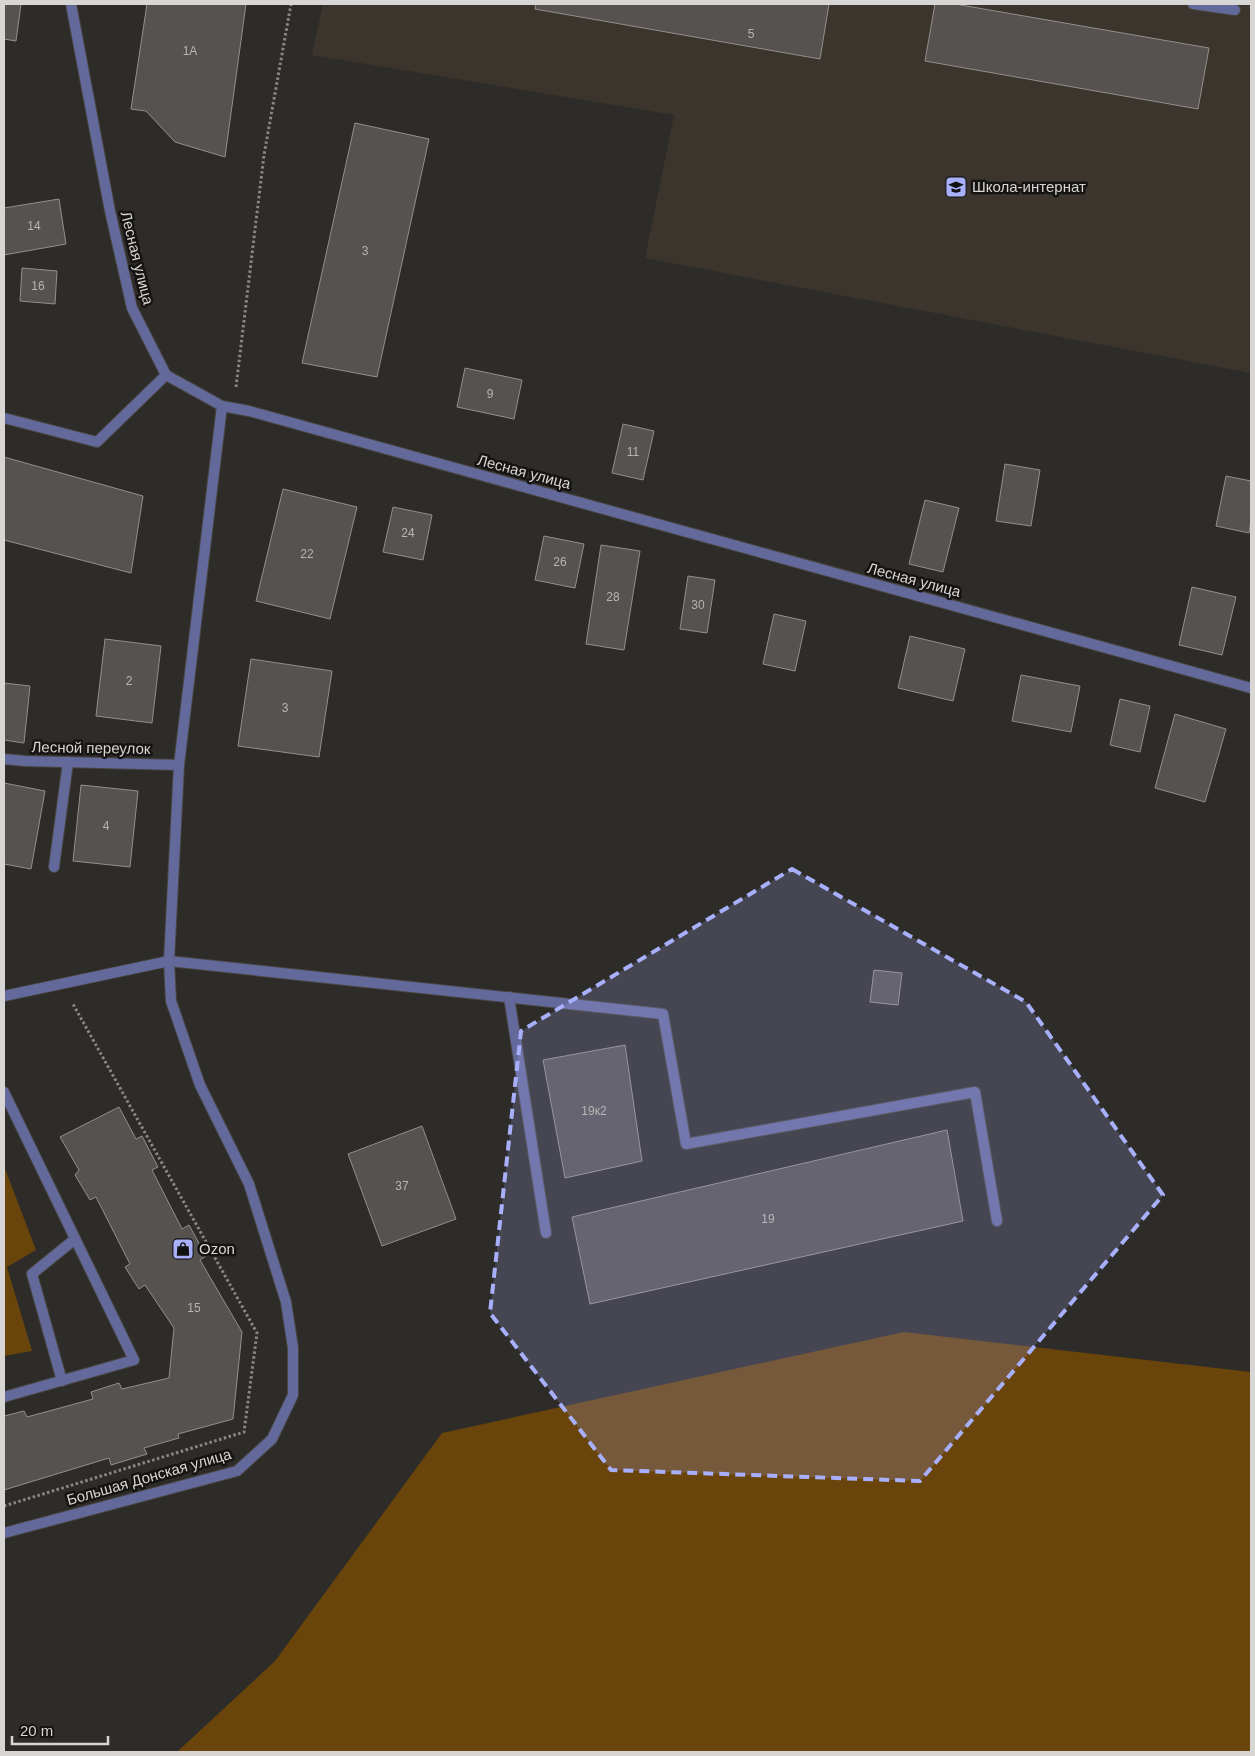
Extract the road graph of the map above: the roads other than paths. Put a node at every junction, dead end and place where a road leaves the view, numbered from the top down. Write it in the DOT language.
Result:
graph roads {
  1 [pos="71,4"];
  2 [pos="1193,4"];
  3 [pos="1234,10"];
  4 [pos="166,376"];
  5 [pos="222,406"];
  6 [pos="4,418"];
  7 [pos="1251,688"];
  8 [pos="4,759"];
  9 [pos="68,762"];
  10 [pos="178,765"];
  11 [pos="54,867"];
  12 [pos="169,961"];
  13 [pos="4,996"];
  14 [pos="509,997"];
  15 [pos="4,1092"];
  16 [pos="997,1221"];
  17 [pos="546,1233"];
  18 [pos="75,1239"];
  19 [pos="62,1381"];
  20 [pos="4,1397"];
  21 [pos="4,1533"];
  1 -- 4 [label="street, Лесная улица"];
  2 -- 3 [label="street"];
  4 -- 5 [label="street, Лесная улица"];
  4 -- 6 [label="street"];
  5 -- 7 [label="street, Лесная улица"];
  5 -- 10 [label="street, Большая Донская улица"];
  8 -- 9 [label="street, Лесной переулок"];
  9 -- 10 [label="street, Лесной переулок"];
  9 -- 11 [label="street"];
  10 -- 12 [label="street, Большая Донская улица"];
  12 -- 13 [label="street"];
  12 -- 14 [label="street"];
  12 -- 21 [label="street, Большая Донская улица"];
  14 -- 16 [label="street"];
  14 -- 17 [label="street"];
  15 -- 18 [label="street"];
  18 -- 19 [label="street"];
  18 -- 19 [label="street"];
  19 -- 20 [label="street"];
}
